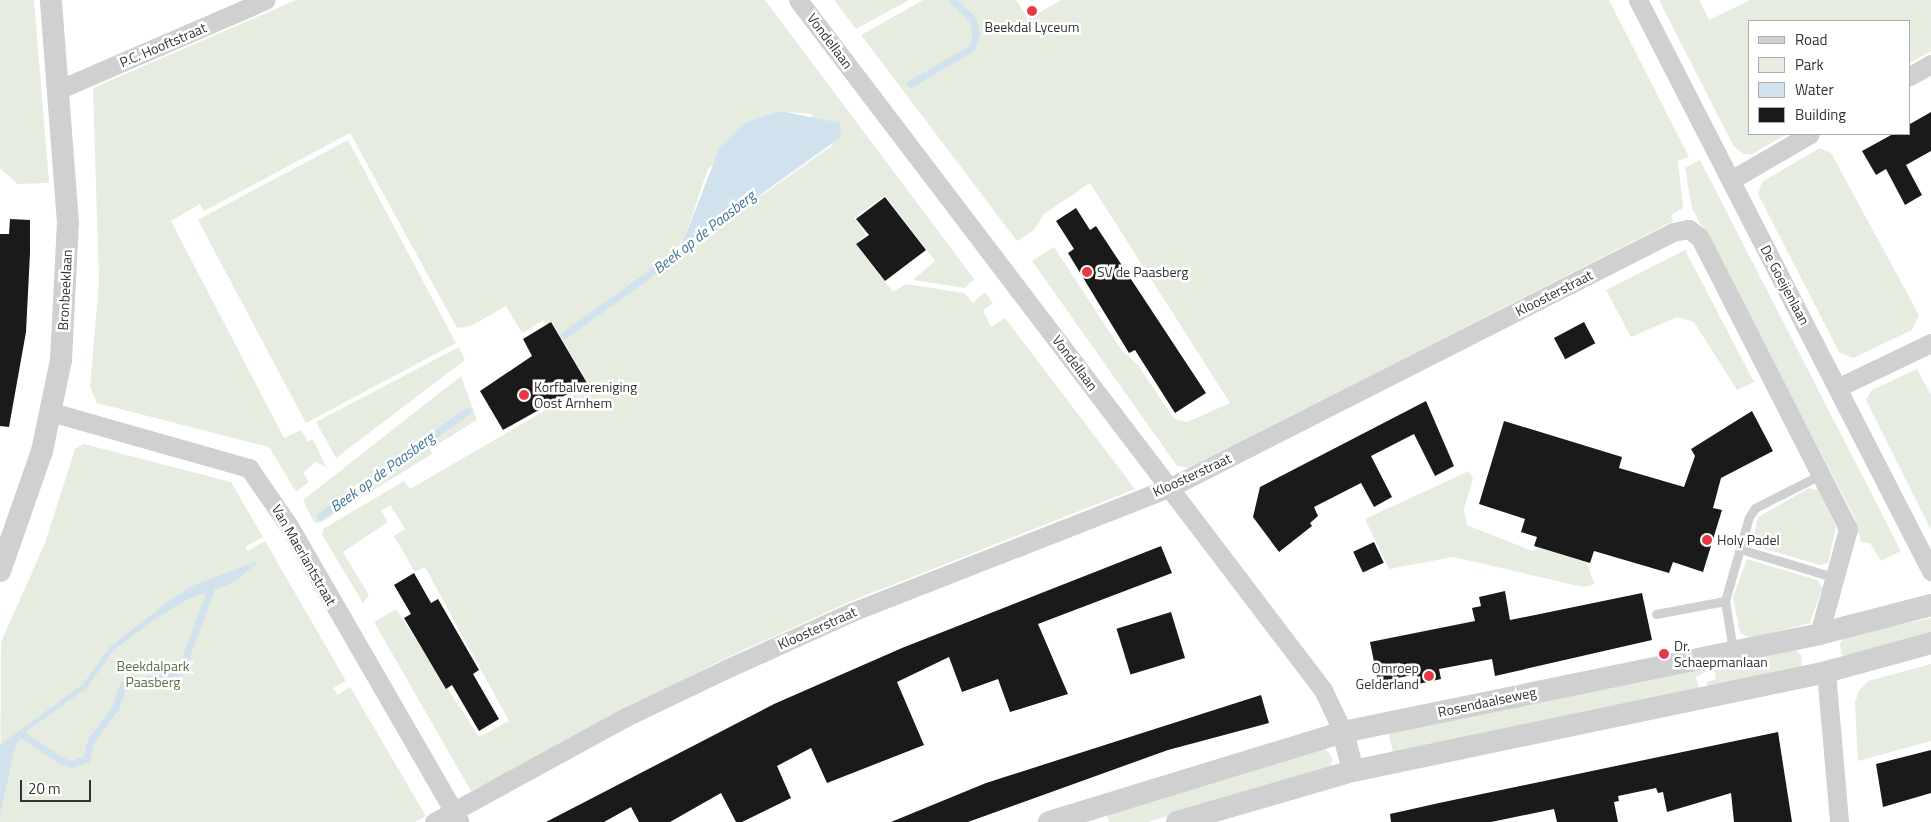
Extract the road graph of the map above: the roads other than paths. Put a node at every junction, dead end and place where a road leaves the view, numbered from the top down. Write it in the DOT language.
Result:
graph roads {
  1 [pos="51,0"];
  2 [pos="266,0"];
  3 [pos="798,0"];
  4 [pos="1638,0"];
  5 [pos="1931,64"];
  6 [pos="1911,75"];
  7 [pos="60,89"];
  8 [pos="1808,135"];
  9 [pos="1731,180"];
  10 [pos="1931,343"];
  11 [pos="1838,387"];
  12 [pos="51,412"];
  13 [pos="1820,475"];
  14 [pos="1169,488"];
  15 [pos="1740,549"];
  16 [pos="0,571"];
  17 [pos="1931,571"];
  18 [pos="1836,578"];
  19 [pos="1725,601"];
  20 [pos="1931,605"];
  21 [pos="1656,614"];
  22 [pos="1819,634"];
  23 [pos="1931,643"];
  24 [pos="1733,650"];
  25 [pos="1826,672"];
  26 [pos="1343,732"];
  27 [pos="1353,772"];
  28 [pos="457,816"];
  29 [pos="434,822"];
  30 [pos="1048,822"];
  31 [pos="1177,822"];
  32 [pos="1838,822"];
  1 -- 7 [label="street, Bronbeeklaan"];
  2 -- 7 [label="street, P.C. Hooftstraat"];
  3 -- 14 [label="street, Vondellaan"];
  4 -- 9 [label="street, De Goeijenlaan"];
  5 -- 6 [label="street"];
  7 -- 12 [label="street, Bronbeeklaan"];
  8 -- 9 [label="street"];
  9 -- 11 [label="street, De Goeijenlaan"];
  10 -- 11 [label="street"];
  11 -- 17 [label="street, De Goeijenlaan"];
  12 -- 16 [label="street, Bronbeeklaan"];
  12 -- 28 [label="street, Van Maerlantstraat"];
  13 -- 14 [label="street, Kloosterstraat"];
  13 -- 15 [label="lane"];
  13 -- 18 [label="street, Kloosterstraat"];
  14 -- 26 [label="street, Vondellaan"];
  14 -- 28 [label="street, Kloosterstraat"];
  15 -- 18 [label="lane"];
  15 -- 19 [label="lane"];
  18 -- 22 [label="street, Kloosterstraat"];
  19 -- 21 [label="lane"];
  19 -- 24 [label="lane"];
  20 -- 22 [label="street, Rosendaalseweg"];
  22 -- 24 [label="street, Rosendaalseweg"];
  22 -- 25 [label="street"];
  23 -- 25 [label="street"];
  24 -- 26 [label="street, Rosendaalseweg"];
  25 -- 27 [label="street"];
  25 -- 32 [label="street"];
  26 -- 27 [label="street"];
  26 -- 30 [label="street, Rosendaalseweg"];
  27 -- 31 [label="street"];
  28 -- 29 [label="street, Kloosterstraat"];
}
